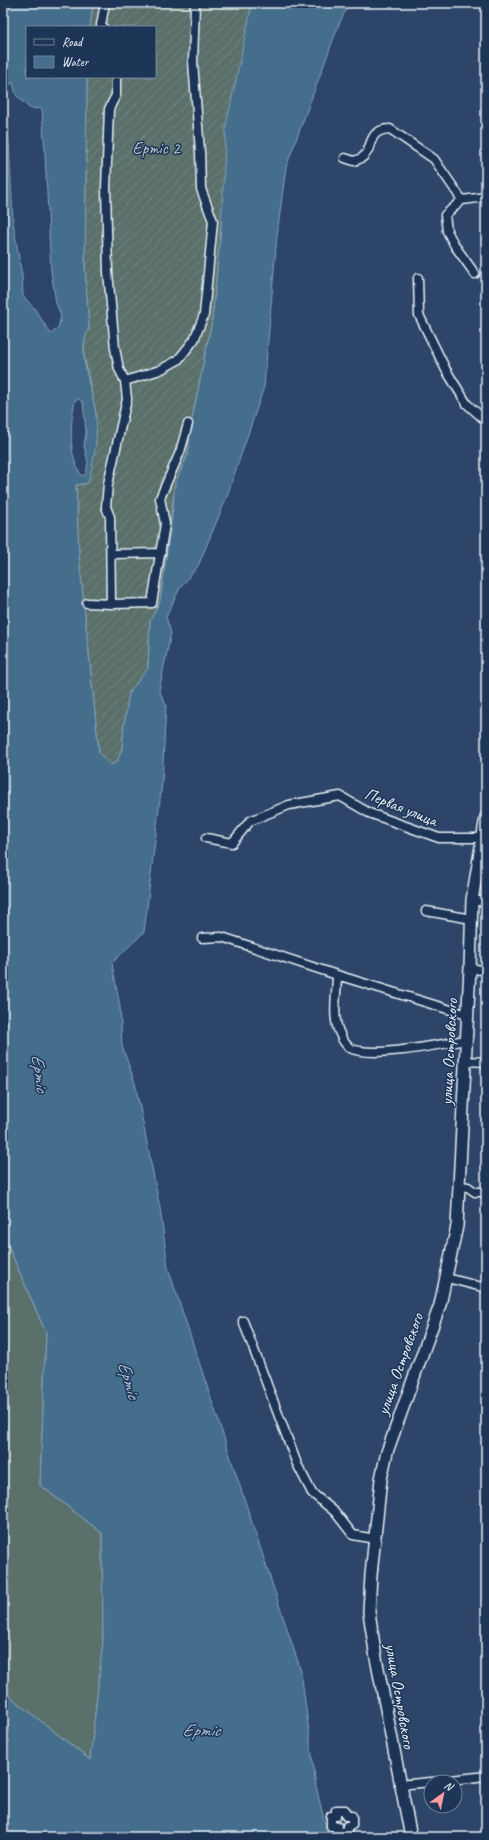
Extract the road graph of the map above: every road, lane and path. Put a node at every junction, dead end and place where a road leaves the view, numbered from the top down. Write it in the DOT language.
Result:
graph roads {
  1 [pos="105,3"];
  2 [pos="195,3"];
  3 [pos="101,26"];
  4 [pos="116,78"];
  5 [pos="345,158"];
  6 [pos="486,197"];
  7 [pos="462,200"];
  8 [pos="475,274"];
  9 [pos="418,278"];
  10 [pos="126,381"];
  11 [pos="486,421"];
  12 [pos="188,424"];
  13 [pos="161,552"];
  14 [pos="112,554"];
  15 [pos="87,603"];
  16 [pos="111,604"];
  17 [pos="486,817"];
  18 [pos="206,838"];
  19 [pos="482,838"];
  20 [pos="472,900"];
  21 [pos="486,902"];
  22 [pos="426,912"];
  23 [pos="472,919"];
  24 [pos="202,938"];
  25 [pos="470,968"];
  26 [pos="486,971"];
  27 [pos="337,975"];
  28 [pos="467,1015"];
  29 [pos="466,1040"];
  30 [pos="465,1061"];
  31 [pos="486,1062"];
  32 [pos="459,1186"];
  33 [pos="486,1192"];
  34 [pos="447,1278"];
  35 [pos="486,1288"];
  36 [pos="243,1322"];
  37 [pos="375,1539"];
  38 [pos="486,1776"];
  39 [pos="463,1779"];
  40 [pos="423,1783"];
  41 [pos="399,1785"];
  42 [pos="410,1837"];
  1 -- 3 [label="street"];
  2 -- 10 [label="street"];
  4 -- 10 [label="street"];
  5 -- 7 [label="street"];
  6 -- 7 [label="street"];
  7 -- 8 [label="street"];
  9 -- 11 [label="street"];
  10 -- 14 [label="street"];
  12 -- 13 [label="street"];
  13 -- 14 [label="street"];
  13 -- 16 [label="street"];
  14 -- 16 [label="street"];
  15 -- 16 [label="street"];
  17 -- 19 [label="main road, улица Островского"];
  18 -- 19 [label="street, Первая улица"];
  19 -- 20 [label="main road, улица Островского"];
  20 -- 21 [label="street"];
  20 -- 23 [label="main road, улица Островского"];
  22 -- 23 [label="street"];
  23 -- 25 [label="main road, улица Островского"];
  24 -- 27 [label="street"];
  25 -- 26 [label="street"];
  25 -- 28 [label="main road, улица Островского"];
  27 -- 28 [label="street"];
  27 -- 29 [label="street"];
  28 -- 29 [label="main road, улица Островского"];
  29 -- 30 [label="main road, улица Островского"];
  30 -- 31 [label="street"];
  30 -- 32 [label="main road, улица Островского"];
  32 -- 33 [label="street"];
  32 -- 34 [label="main road, улица Островского"];
  34 -- 35 [label="street"];
  34 -- 37 [label="main road, улица Островского"];
  36 -- 37 [label="street"];
  37 -- 41 [label="main road, улица Островского"];
  38 -- 39 [label="street"];
  40 -- 41 [label="street"];
  41 -- 42 [label="main road, улица Островского"];
}
